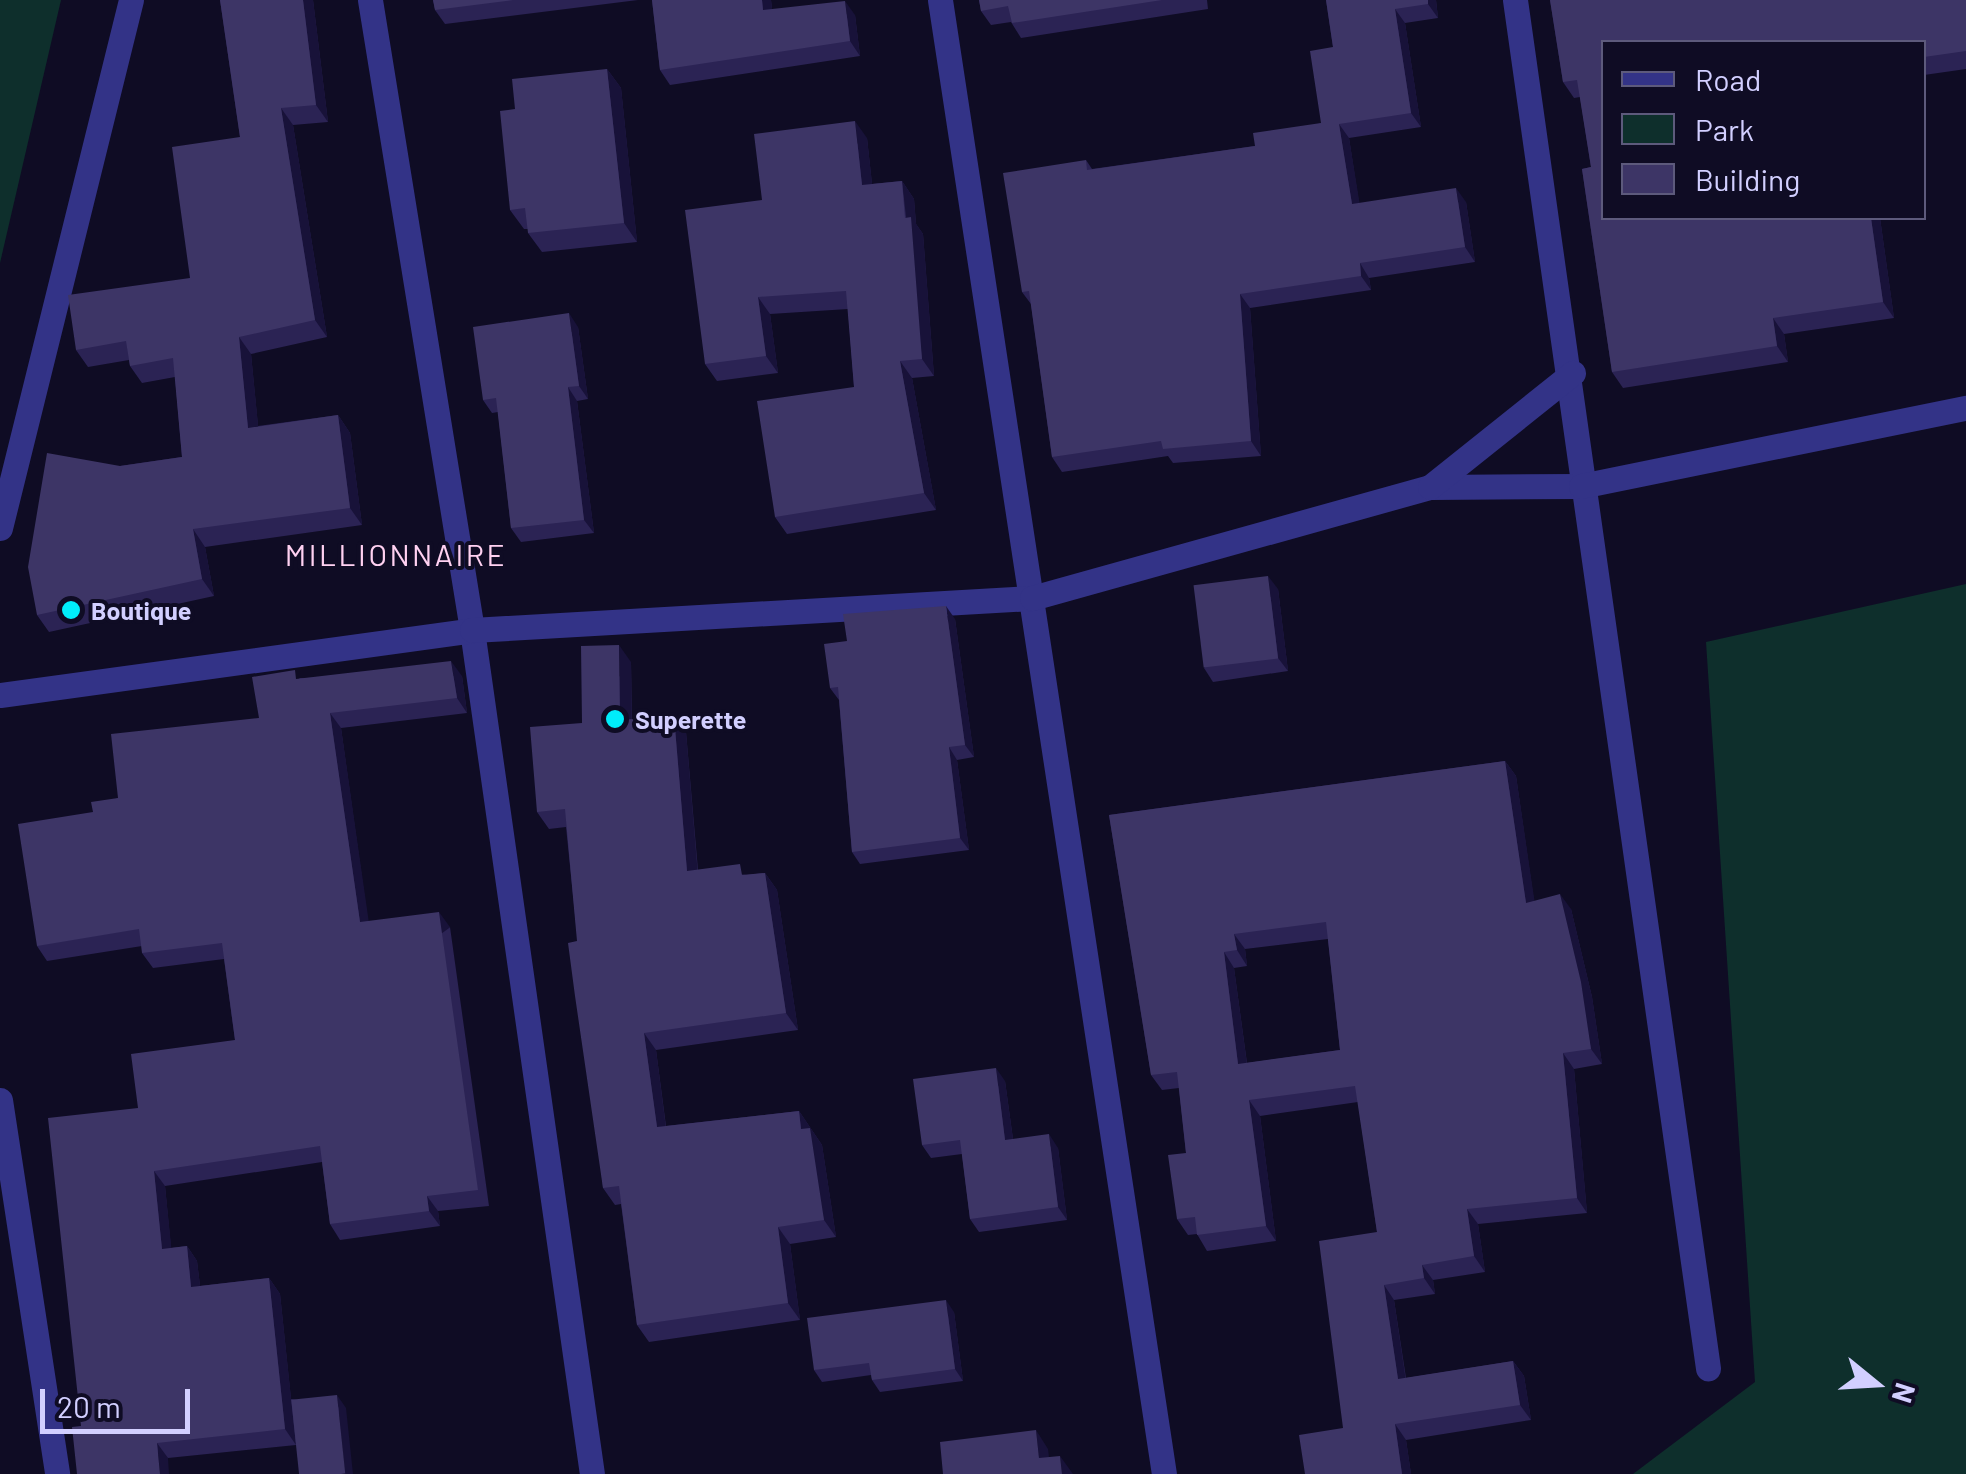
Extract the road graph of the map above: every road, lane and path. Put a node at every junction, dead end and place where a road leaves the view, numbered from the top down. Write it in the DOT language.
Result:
graph roads {
  1 [pos="131,0"];
  2 [pos="370,0"];
  3 [pos="940,0"];
  4 [pos="1515,0"];
  5 [pos="1572,373"];
  6 [pos="1966,408"];
  7 [pos="1581,486"];
  8 [pos="1430,487"];
  9 [pos="0,528"];
  10 [pos="1032,598"];
  11 [pos="472,630"];
  12 [pos="0,695"];
  13 [pos="0,1100"];
  14 [pos="1708,1368"];
  15 [pos="56,1474"];
  16 [pos="592,1474"];
  17 [pos="1164,1474"];
  1 -- 9 [label="street"];
  2 -- 11 [label="street"];
  3 -- 10 [label="street"];
  4 -- 5 [label="street"];
  5 -- 7 [label="street"];
  5 -- 8 [label="street"];
  6 -- 7 [label="street"];
  7 -- 8 [label="street"];
  7 -- 14 [label="street"];
  8 -- 10 [label="street"];
  10 -- 11 [label="street"];
  10 -- 17 [label="street"];
  11 -- 12 [label="street"];
  11 -- 16 [label="street"];
  13 -- 15 [label="street"];
}
